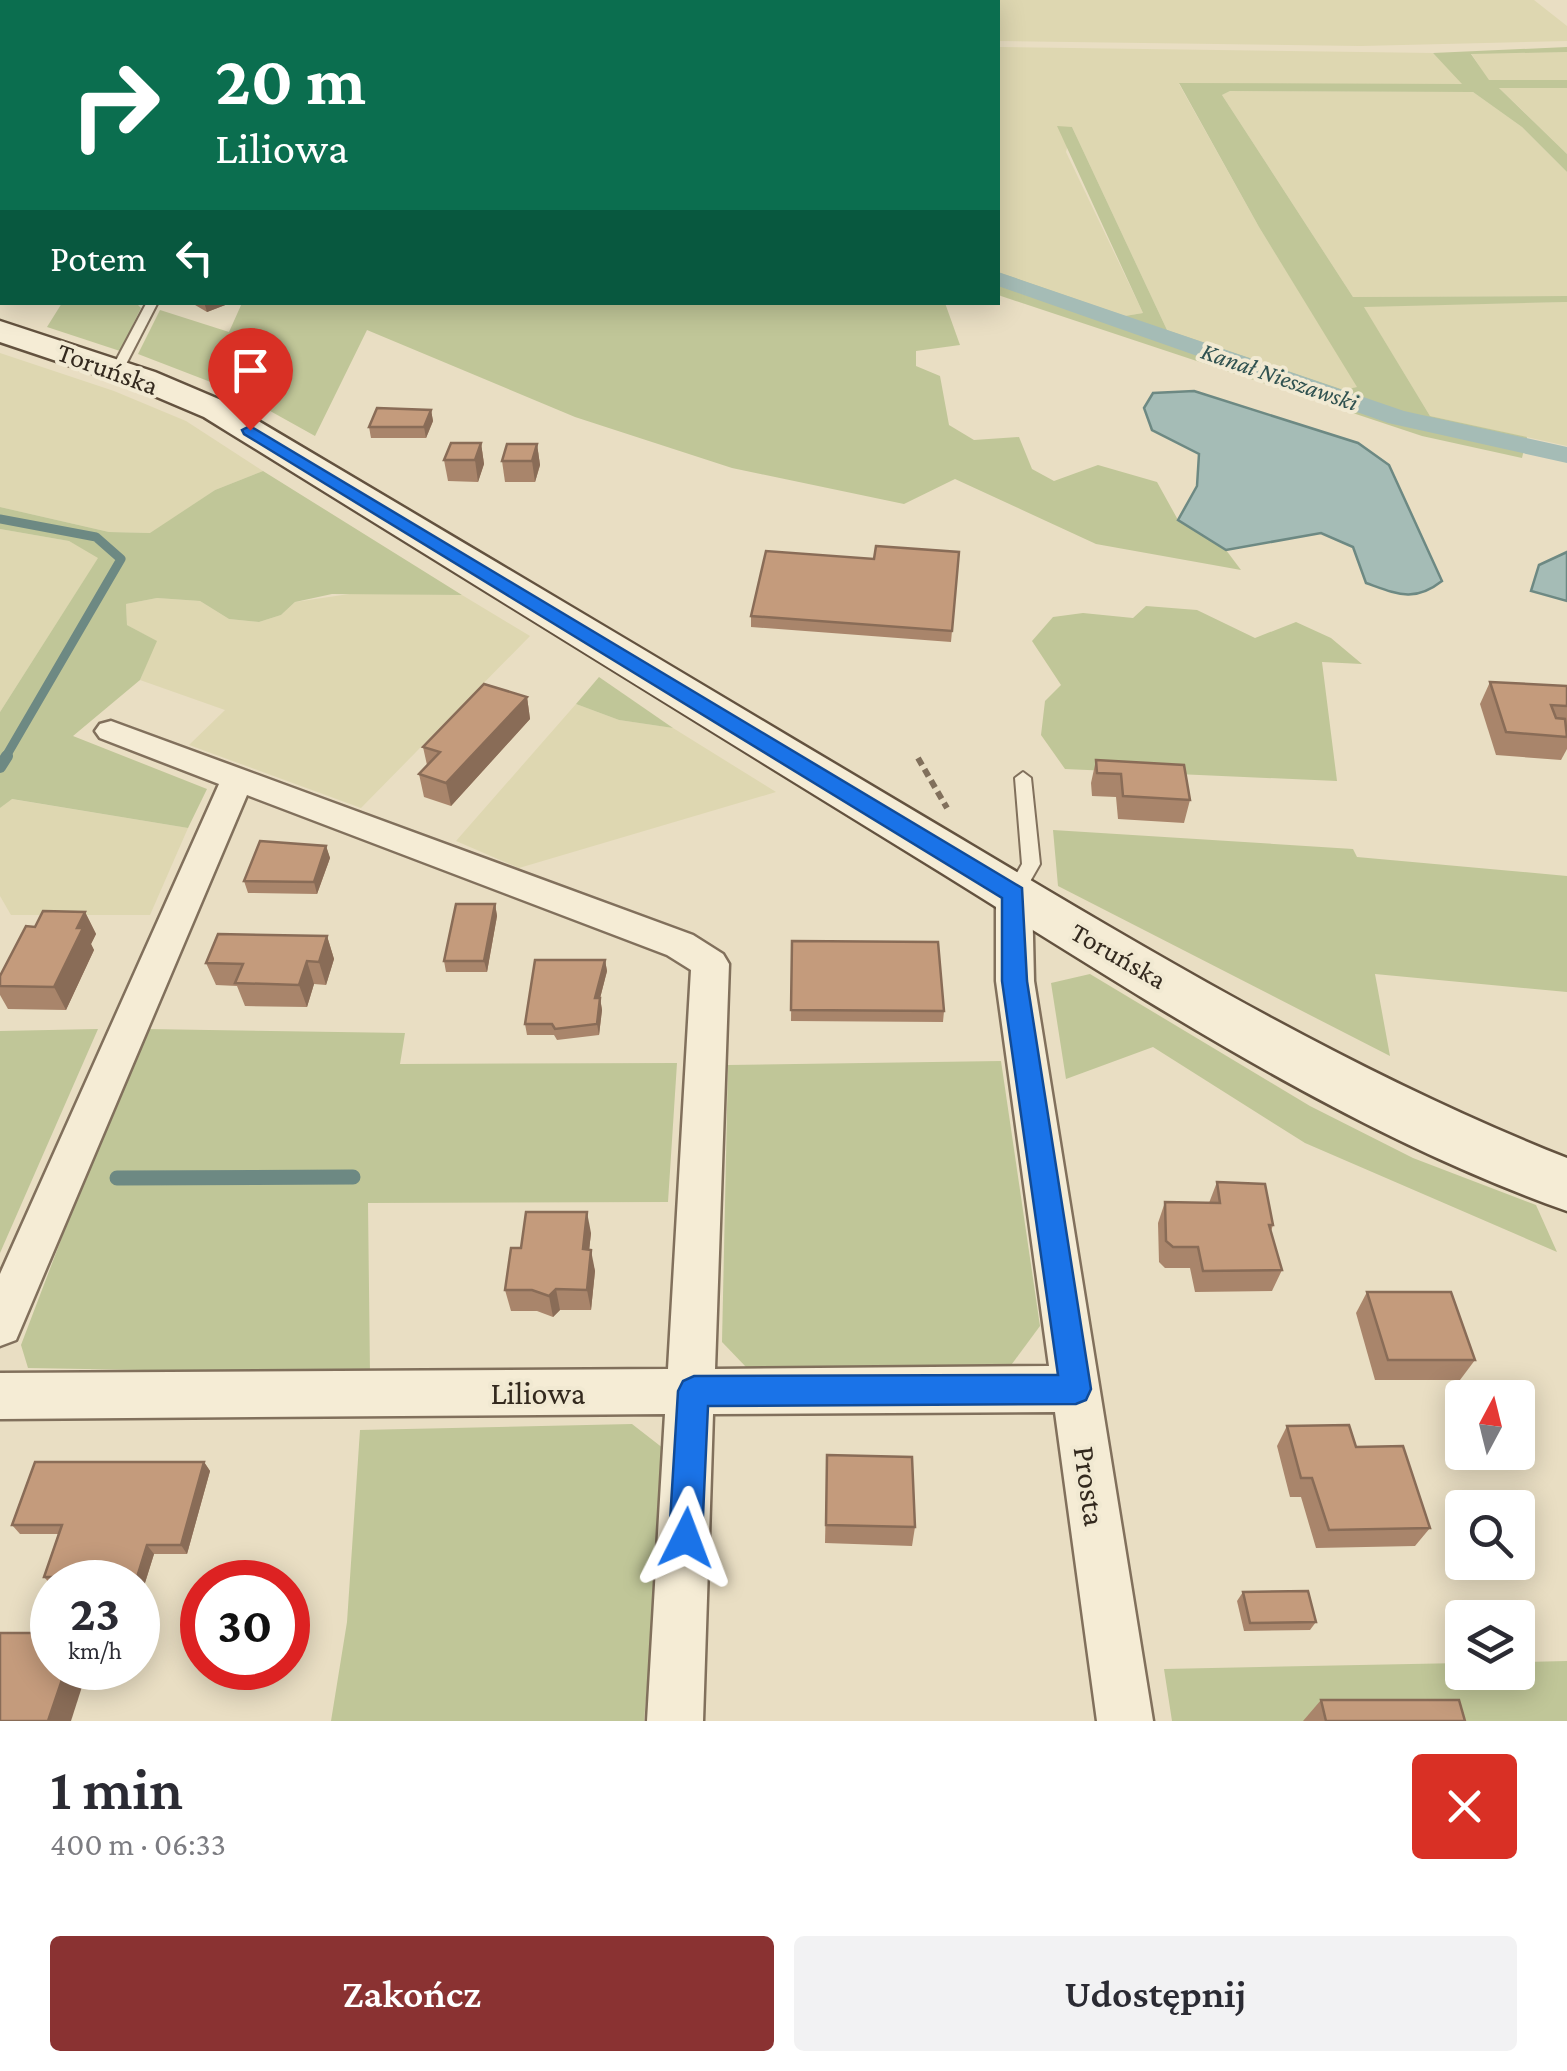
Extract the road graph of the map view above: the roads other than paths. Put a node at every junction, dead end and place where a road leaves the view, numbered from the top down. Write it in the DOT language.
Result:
graph roads {
  1 [pos="151,305"];
  2 [pos="0,331"];
  3 [pos="117,370"];
  4 [pos="111,731"];
  5 [pos="1023,778"];
  6 [pos="238,780"];
  7 [pos="1014,894"];
  8 [pos="1567,1186"];
  9 [pos="0,1325"];
  10 [pos="1076,1389"];
  11 [pos="694,1391"];
  12 [pos="0,1396"];
  13 [pos="675,1721"];
  14 [pos="1124,1721"];
  1 -- 3 [label="lane"];
  2 -- 3 [label="main road, Toruńska"];
  3 -- 7 [label="main road, Toruńska"];
  4 -- 6 [label="street"];
  5 -- 7 [label="lane"];
  6 -- 9 [label="street"];
  6 -- 11 [label="street"];
  7 -- 8 [label="main road, Toruńska"];
  7 -- 10 [label="street, Prosta"];
  10 -- 11 [label="street, Liliowa"];
  10 -- 14 [label="street, Prosta"];
  11 -- 12 [label="street, Liliowa"];
  11 -- 13 [label="street"];
}
